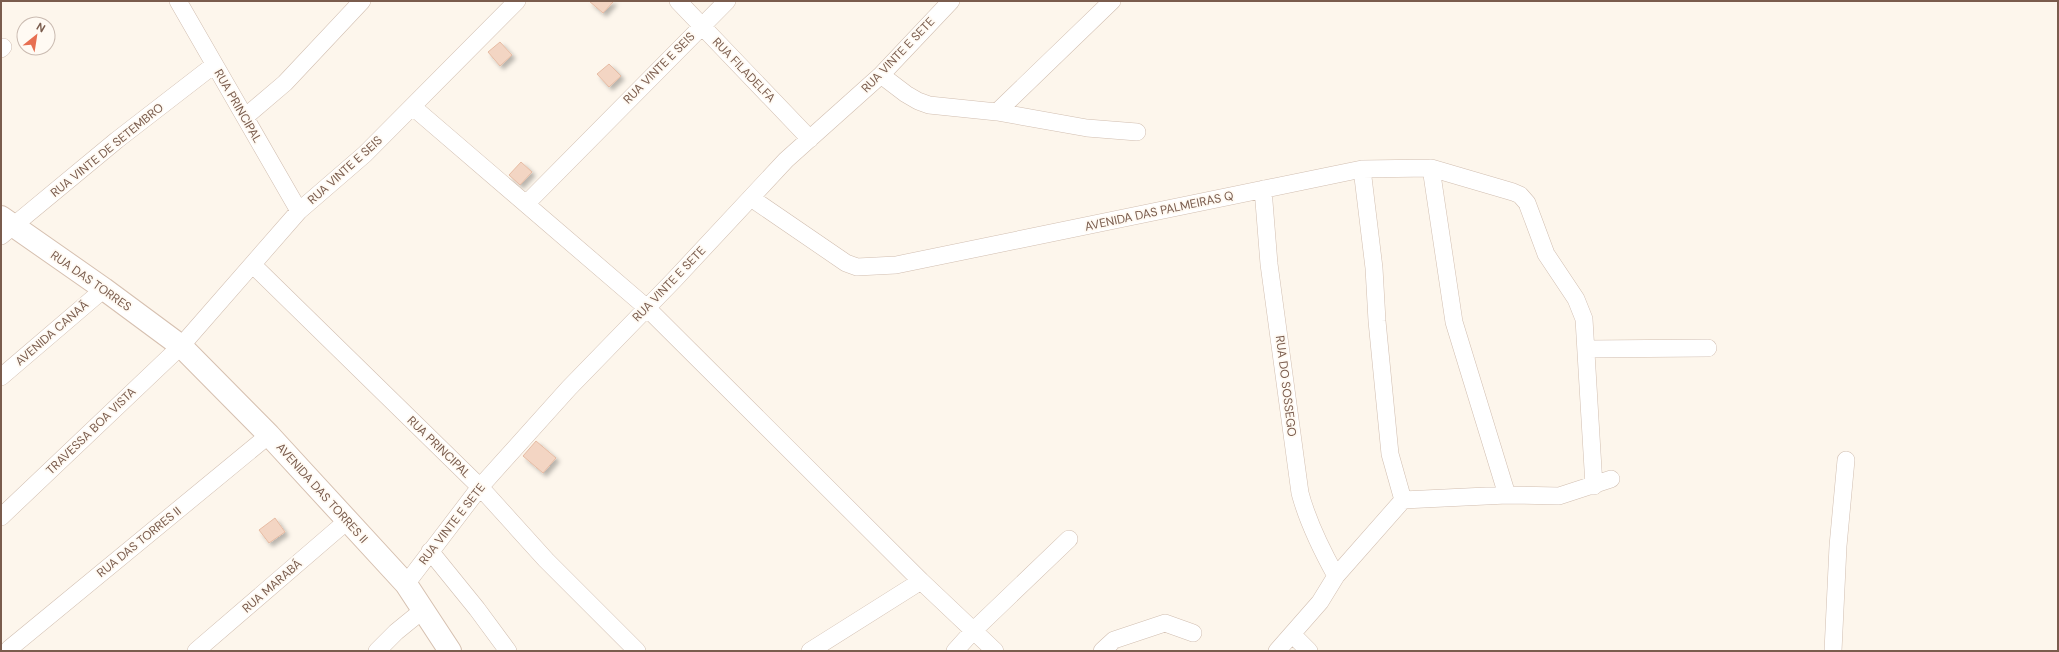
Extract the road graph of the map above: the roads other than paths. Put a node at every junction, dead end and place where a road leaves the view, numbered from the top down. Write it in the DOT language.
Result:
graph roads {
  1 [pos="178,1"];
  2 [pos="362,1"];
  3 [pos="517,1"];
  4 [pos="678,1"];
  5 [pos="727,1"];
  6 [pos="951,1"];
  7 [pos="1112,1"];
  8 [pos="702,25"];
  9 [pos="214,65"];
  10 [pos="881,75"];
  11 [pos="412,107"];
  12 [pos="997,112"];
  13 [pos="245,116"];
  14 [pos="1137,132"];
  15 [pos="810,139"];
  16 [pos="1431,168"];
  17 [pos="1362,169"];
  18 [pos="1262,189"];
  19 [pos="751,198"];
  20 [pos="526,204"];
  21 [pos="299,211"];
  22 [pos="5,226"];
  23 [pos="253,265"];
  24 [pos="104,289"];
  25 [pos="647,308"];
  26 [pos="181,346"];
  27 [pos="1708,348"];
  28 [pos="1586,349"];
  29 [pos="1,378"];
  30 [pos="269,435"];
  31 [pos="1846,460"];
  32 [pos="1611,479"];
  33 [pos="1594,486"];
  34 [pos="480,488"];
  35 [pos="1507,494"];
  36 [pos="1403,500"];
  37 [pos="1,517"];
  38 [pos="347,521"];
  39 [pos="1069,539"];
  40 [pos="430,551"];
  41 [pos="1336,576"];
  42 [pos="921,581"];
  43 [pos="406,584"];
  44 [pos="423,610"];
  45 [pos="973,631"];
  46 [pos="1192,633"];
  47 [pos="1292,634"];
  48 [pos="7,647"];
  49 [pos="196,651"];
  50 [pos="377,651"];
  51 [pos="450,651"];
  52 [pos="508,651"];
  53 [pos="637,651"];
  54 [pos="810,651"];
  55 [pos="955,651"];
  56 [pos="995,651"];
  57 [pos="1102,651"];
  58 [pos="1277,651"];
  59 [pos="1309,651"];
  60 [pos="1834,651"];
  1 -- 9 [label="street, RUA PRINCIPAL"];
  2 -- 13 [label="street"];
  3 -- 11 [label="street, RUA VINTE E SEIS"];
  4 -- 8 [label="street, RUA FILADELFA"];
  5 -- 8 [label="street, RUA VINTE E SEIS"];
  6 -- 10 [label="street, RUA VINTE E SETE"];
  7 -- 12 [label="street"];
  8 -- 15 [label="street, RUA FILADELFA"];
  8 -- 20 [label="street, RUA VINTE E SEIS"];
  9 -- 13 [label="street, RUA PRINCIPAL"];
  9 -- 22 [label="street, RUA VINTE DE SETEMBRO"];
  10 -- 12 [label="street"];
  10 -- 15 [label="street, RUA VINTE E SETE"];
  11 -- 20 [label="street"];
  11 -- 21 [label="street, RUA VINTE E SEIS"];
  12 -- 14 [label="street"];
  13 -- 21 [label="street, RUA PRINCIPAL"];
  15 -- 19 [label="street, RUA VINTE E SETE"];
  16 -- 17 [label="street, AVENIDA DAS PALMEIRAS Q"];
  16 -- 28 [label="street, AVENIDA DAS PALMEIRAS Q"];
  16 -- 35 [label="street"];
  17 -- 18 [label="street, AVENIDA DAS PALMEIRAS Q"];
  17 -- 36 [label="street"];
  18 -- 19 [label="street, AVENIDA DAS PALMEIRAS Q"];
  18 -- 41 [label="street, RUA DO SOSSEGO"];
  19 -- 25 [label="street, RUA VINTE E SETE"];
  20 -- 25 [label="street"];
  21 -- 23 [label="street, RUA VINTE E SEIS"];
  22 -- 24 [label="street, RUA DAS TORRES"];
  23 -- 26 [label="street, RUA VINTE E SEIS"];
  23 -- 34 [label="street, RUA PRINCIPAL"];
  24 -- 26 [label="street, RUA DAS TORRES"];
  24 -- 29 [label="street, AVENIDA CANAÃ"];
  25 -- 34 [label="street, RUA VINTE E SETE"];
  25 -- 42 [label="street"];
  26 -- 30 [label="street, AVENIDA DAS TORRES II"];
  26 -- 37 [label="street, TRAVESSA BOA VISTA"];
  27 -- 28 [label="street"];
  28 -- 33 [label="street, AVENIDA DAS PALMEIRAS Q"];
  30 -- 38 [label="street, AVENIDA DAS TORRES II"];
  30 -- 48 [label="street, RUA DAS TORRES II"];
  31 -- 60 [label="street"];
  32 -- 33 [label="street"];
  33 -- 35 [label="street"];
  34 -- 40 [label="street, RUA VINTE E SETE"];
  34 -- 53 [label="street, RUA PRINCIPAL"];
  35 -- 36 [label="street"];
  36 -- 41 [label="street"];
  38 -- 43 [label="street, AVENIDA DAS TORRES II"];
  38 -- 49 [label="street, RUA MARABÁ"];
  39 -- 45 [label="street"];
  40 -- 43 [label="street, RUA VINTE E SETE"];
  40 -- 52 [label="street"];
  41 -- 47 [label="street"];
  42 -- 45 [label="street"];
  42 -- 54 [label="street"];
  43 -- 44 [label="street, AVENIDA DAS TORRES II"];
  44 -- 50 [label="street"];
  44 -- 51 [label="street, AVENIDA DAS TORRES II"];
  45 -- 55 [label="street"];
  45 -- 56 [label="street"];
  46 -- 57 [label="street"];
  47 -- 58 [label="street"];
  47 -- 59 [label="street"];
}
